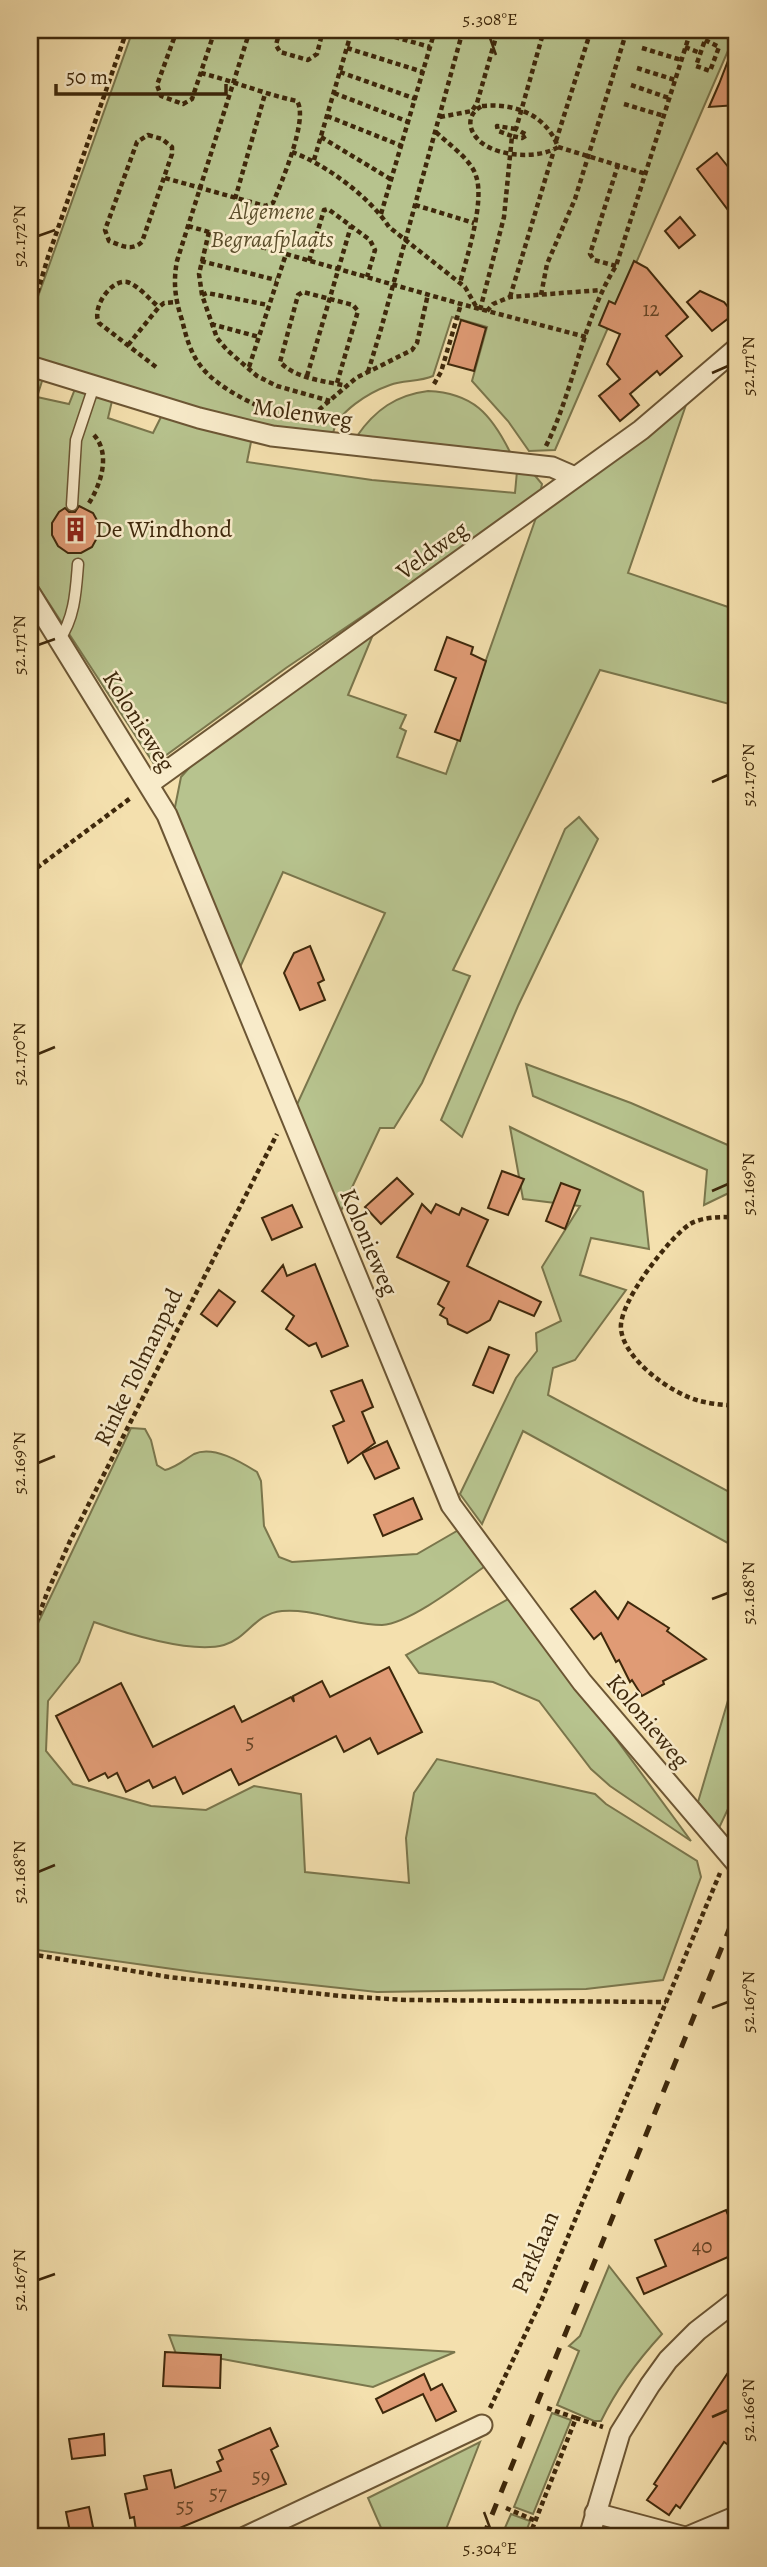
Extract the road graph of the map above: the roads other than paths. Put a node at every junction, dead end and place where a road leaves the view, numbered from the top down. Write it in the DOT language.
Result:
graph roads {
  1 [pos="737,348"];
  2 [pos="30,366"];
  3 [pos="94,386"];
  4 [pos="575,477"];
  5 [pos="72,505"];
  6 [pos="78,564"];
  7 [pos="30,593"];
  8 [pos="59,640"];
  9 [pos="149,784"];
  10 [pos="733,1858"];
  11 [pos="737,2300"];
  12 [pos="482,2425"];
  13 [pos="594,2513"];
  14 [pos="737,2516"];
  15 [pos="245,2537"];
  16 [pos="589,2537"];
  17 [pos="686,2537"];
  1 -- 4 [label="street, Veldweg"];
  2 -- 3 [label="street, Molenweg"];
  3 -- 4 [label="street, Molenweg"];
  3 -- 5 [label="lane"];
  4 -- 9 [label="street, Veldweg"];
  6 -- 8 [label="lane"];
  7 -- 8 [label="street, Kolonieweg"];
  8 -- 9 [label="street, Kolonieweg"];
  9 -- 10 [label="street, Kolonieweg"];
  11 -- 13 [label="street"];
  12 -- 15 [label="street"];
  13 -- 16 [label="street"];
  13 -- 17 [label="street"];
  14 -- 17 [label="street"];
}
